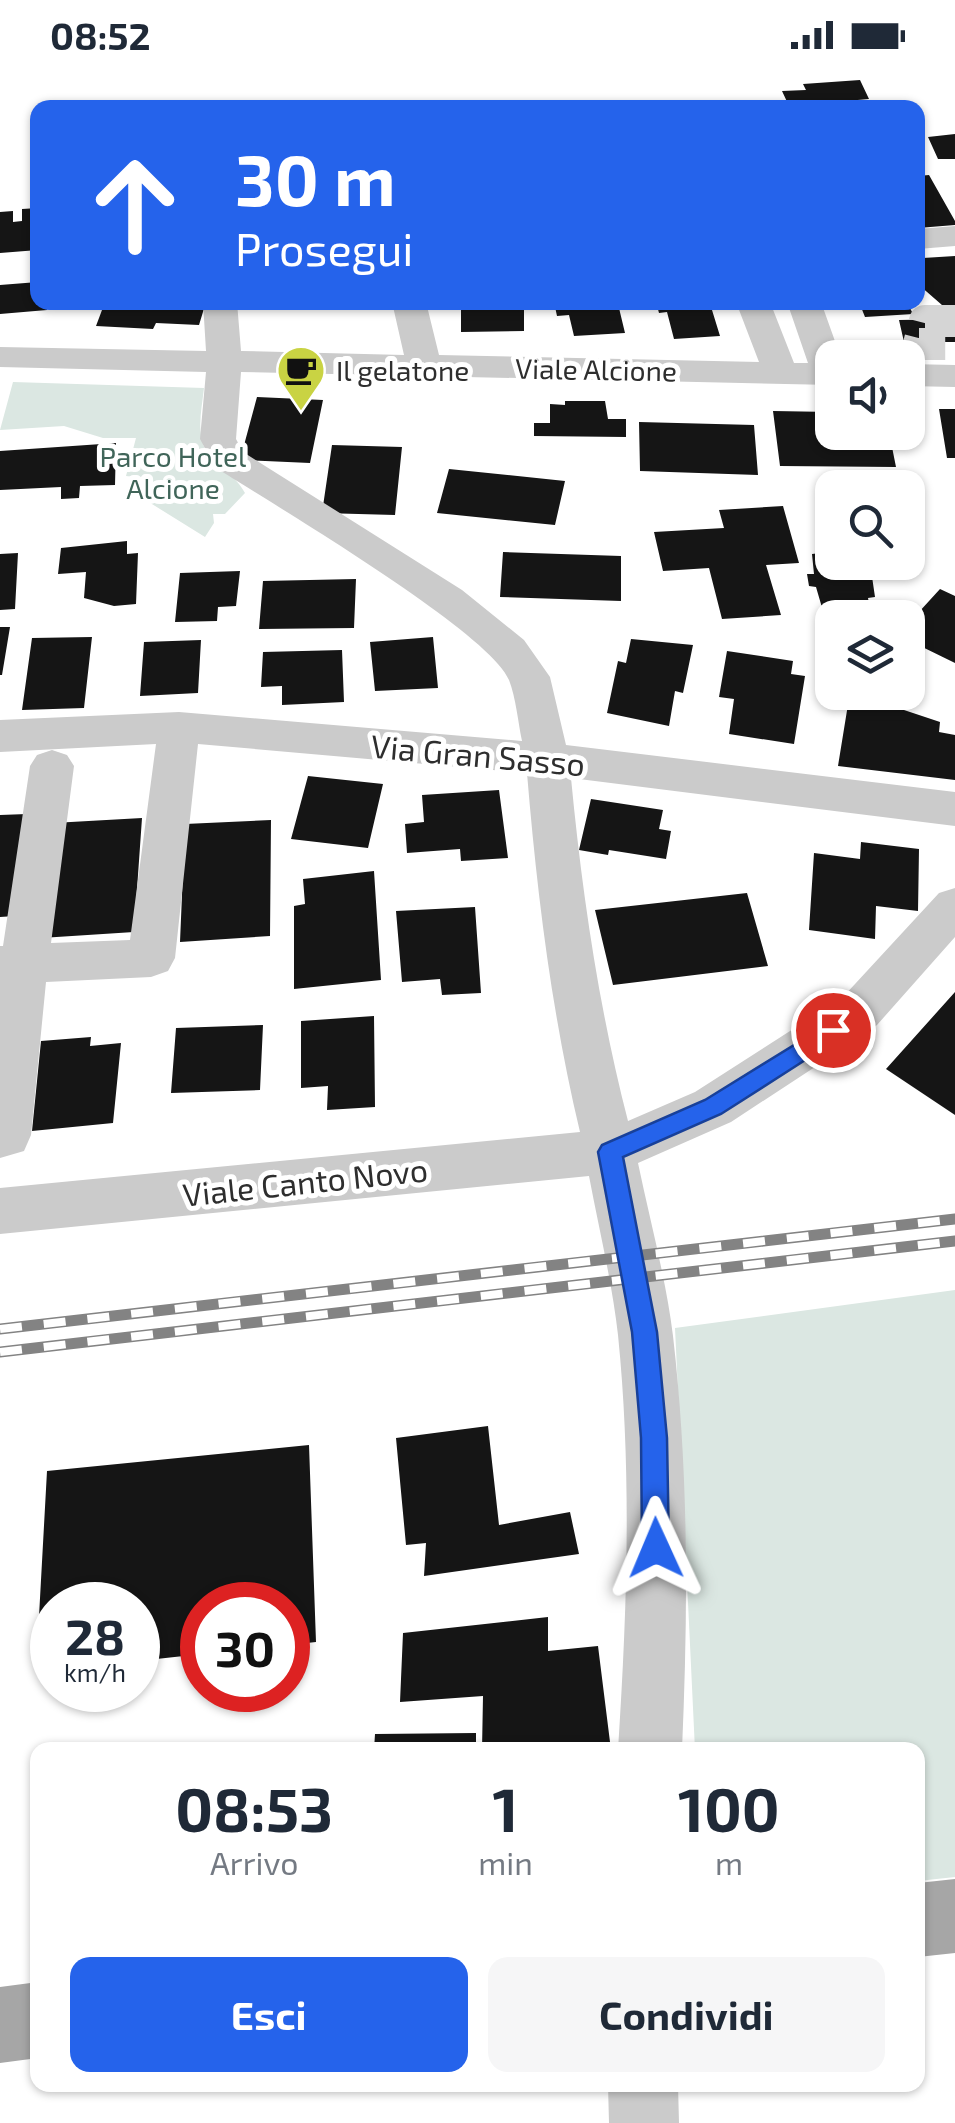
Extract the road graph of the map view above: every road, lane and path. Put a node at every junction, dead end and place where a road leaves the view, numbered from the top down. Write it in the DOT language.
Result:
graph roads {
  1 [pos="955,236"];
  2 [pos="925,238"];
  3 [pos="221,310"];
  4 [pos="411,310"];
  5 [pos="756,310"];
  6 [pos="807,310"];
  7 [pos="818,340"];
  8 [pos="0,357"];
  9 [pos="224,362"];
  10 [pos="424,366"];
  11 [pos="925,368"];
  12 [pos="781,373"];
  13 [pos="815,374"];
  14 [pos="955,376"];
  15 [pos="179,727"];
  16 [pos="0,736"];
  17 [pos="548,759"];
  18 [pos="52,766"];
  19 [pos="955,809"];
  20 [pos="955,906"];
  21 [pos="12,966"];
  22 [pos="0,1136"];
  23 [pos="610,1152"];
  24 [pos="0,1211"];
  25 [pos="650,1742"];
  26 [pos="955,1916"];
  27 [pos="925,1919"];
  28 [pos="30,2021"];
  29 [pos="0,2024"];
  30 [pos="643,2092"];
  31 [pos="644,2123"];
  1 -- 2 [label="street"];
  3 -- 9 [label="street"];
  4 -- 10 [label="street"];
  5 -- 12 [label="street"];
  6 -- 7 [label="street"];
  8 -- 9 [label="street, Viale Alcione"];
  9 -- 10 [label="street, Viale Alcione"];
  9 -- 17 [label="street"];
  10 -- 12 [label="street, Viale Alcione"];
  11 -- 14 [label="street"];
  12 -- 13 [label="street, Viale Alcione"];
  15 -- 16 [label="street, Via Gran Sasso"];
  15 -- 17 [label="street, Via Gran Sasso"];
  15 -- 21 [label="street"];
  17 -- 19 [label="street, Via Gran Sasso"];
  17 -- 23 [label="street"];
  18 -- 21 [label="street"];
  20 -- 23 [label="street, Viale Canto Novo"];
  21 -- 22 [label="street"];
  23 -- 24 [label="street, Viale Canto Novo"];
  23 -- 25 [label="street"];
  26 -- 27 [label="main road"];
  28 -- 29 [label="main road"];
  30 -- 31 [label="street"];
}
